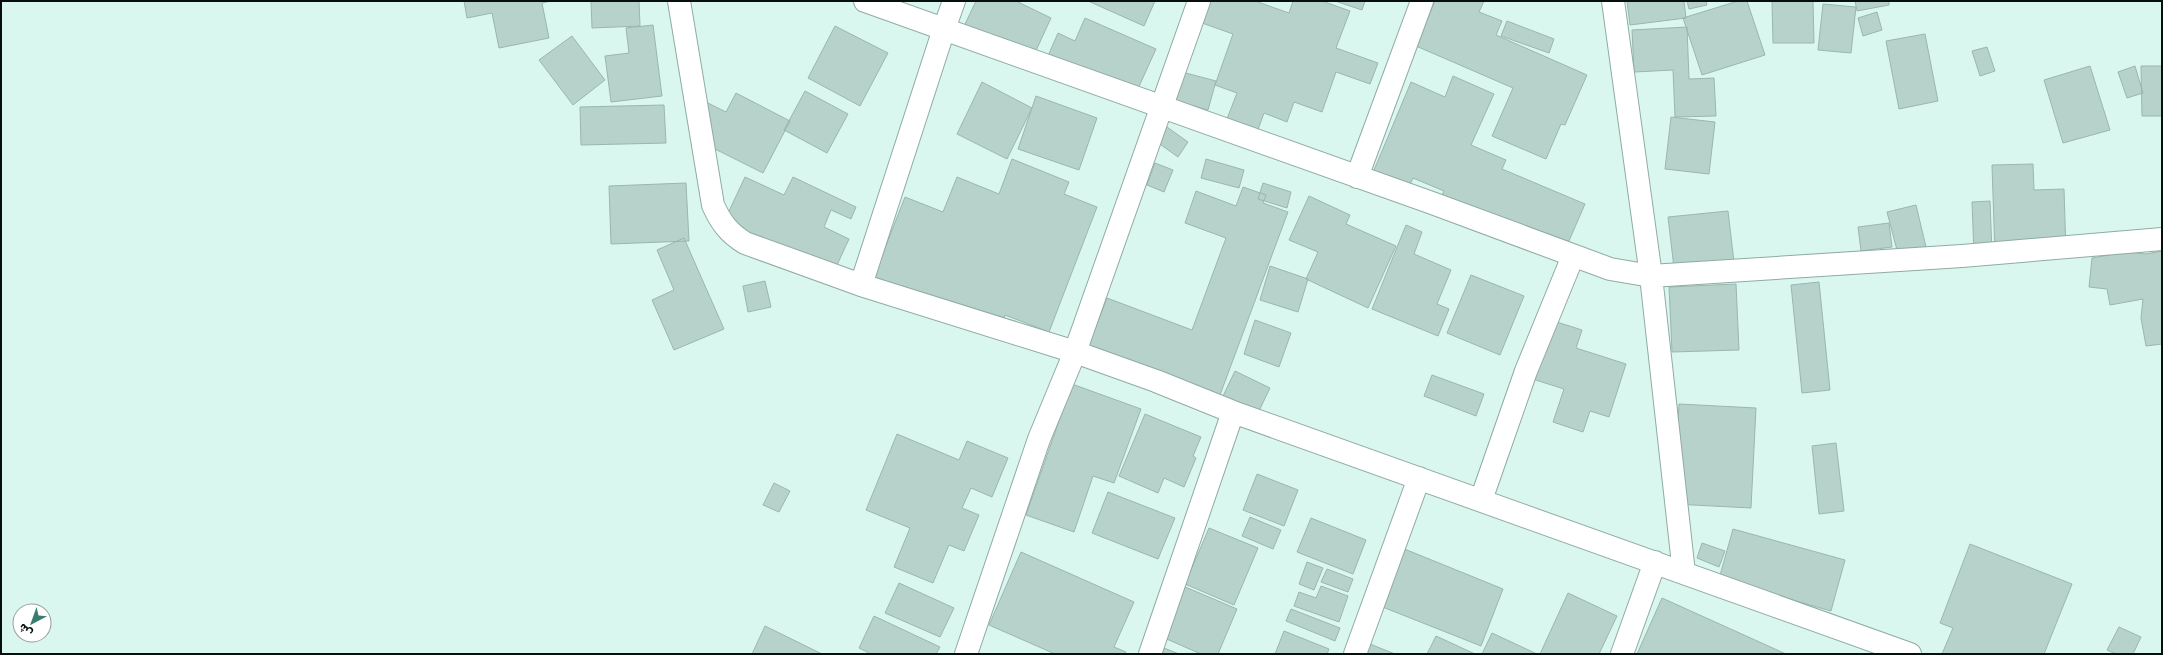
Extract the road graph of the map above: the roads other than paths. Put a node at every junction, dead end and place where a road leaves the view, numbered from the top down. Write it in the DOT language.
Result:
graph roads {
  1 [pos="679,1"];
  2 [pos="865,1"];
  3 [pos="954,1"];
  4 [pos="1199,1"];
  5 [pos="1422,1"];
  6 [pos="1612,1"];
  7 [pos="944,28"];
  8 [pos="1160,108"];
  9 [pos="1357,177"];
  10 [pos="2162,239"];
  11 [pos="1573,256"];
  12 [pos="1651,276"];
  13 [pos="861,285"];
  14 [pos="1075,352"];
  15 [pos="1233,412"];
  16 [pos="1419,478"];
  17 [pos="1481,500"];
  18 [pos="1655,562"];
  19 [pos="1684,573"];
  20 [pos="966,654"];
  21 [pos="1150,654"];
  22 [pos="1355,654"];
  23 [pos="1622,654"];
  24 [pos="1910,654"];
  1 -- 13 [label="street"];
  2 -- 7 [label="street"];
  3 -- 7 [label="street"];
  4 -- 8 [label="street"];
  5 -- 9 [label="street"];
  6 -- 12 [label="street"];
  7 -- 8 [label="street"];
  7 -- 13 [label="street"];
  8 -- 9 [label="street"];
  8 -- 14 [label="street"];
  9 -- 11 [label="street"];
  10 -- 12 [label="street"];
  11 -- 12 [label="street"];
  11 -- 17 [label="street"];
  12 -- 19 [label="street"];
  13 -- 14 [label="street"];
  14 -- 15 [label="street"];
  14 -- 20 [label="street"];
  15 -- 16 [label="street"];
  15 -- 21 [label="street"];
  16 -- 17 [label="street"];
  16 -- 22 [label="street"];
  17 -- 18 [label="street"];
  18 -- 19 [label="street"];
  18 -- 23 [label="street"];
  19 -- 24 [label="street"];
}
